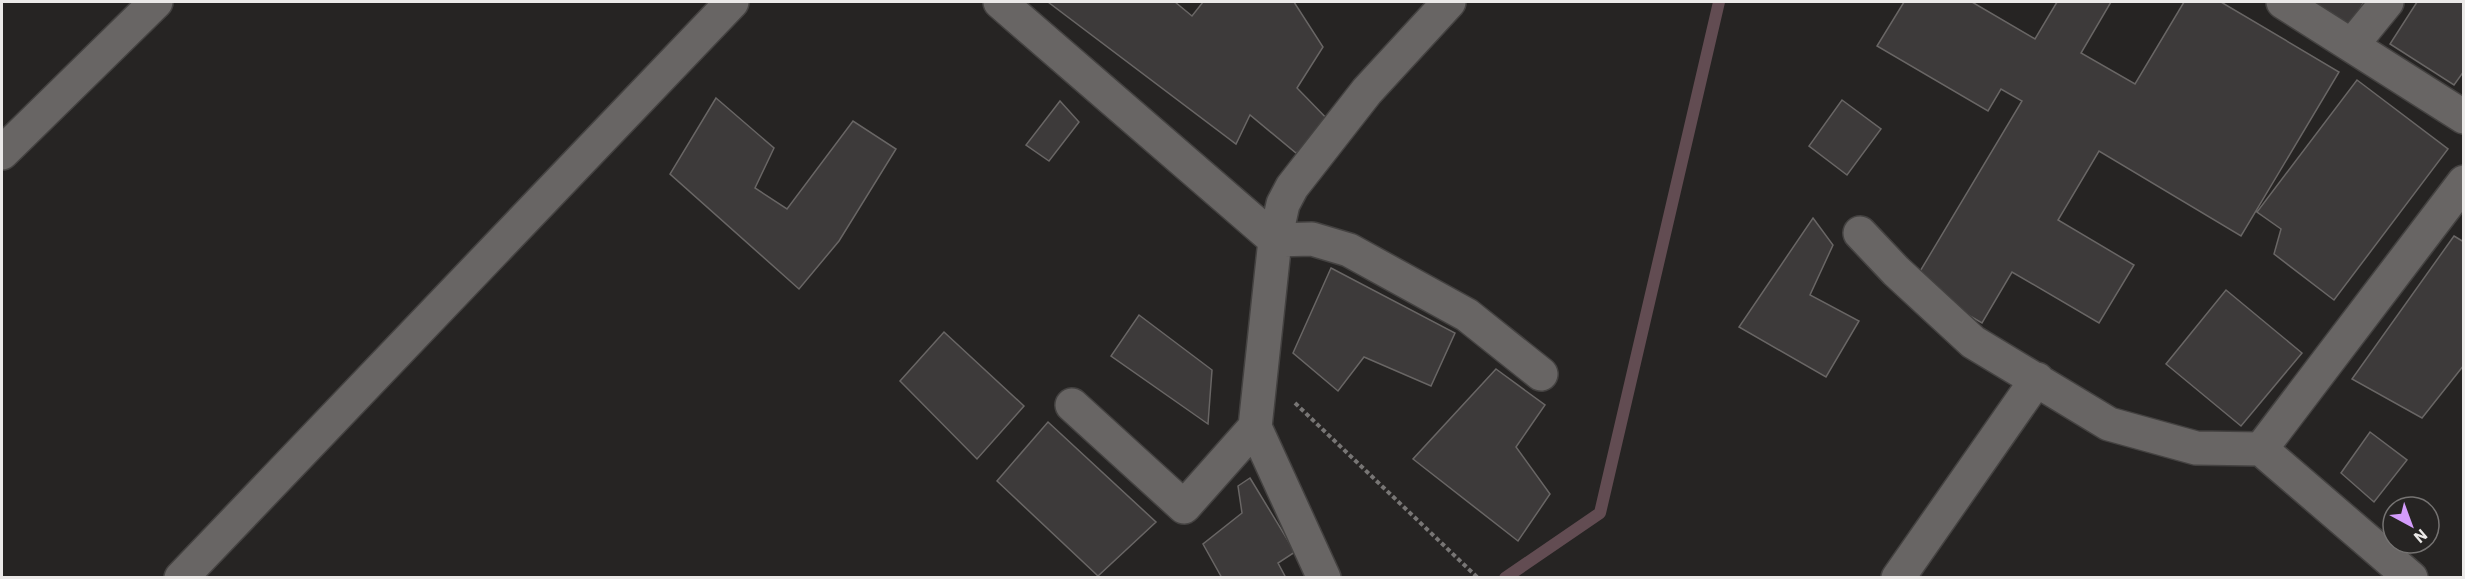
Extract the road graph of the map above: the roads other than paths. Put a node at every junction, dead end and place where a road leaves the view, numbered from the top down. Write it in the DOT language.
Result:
graph roads {
  1 [pos="156,2"];
  2 [pos="732,2"];
  3 [pos="1000,2"];
  4 [pos="1449,2"];
  5 [pos="2283,2"];
  6 [pos="2387,2"];
  7 [pos="2352,45"];
  8 [pos="2463,117"];
  9 [pos="2,153"];
  10 [pos="2463,182"];
  11 [pos="1860,233"];
  12 [pos="1275,240"];
  13 [pos="1541,374"];
  14 [pos="2037,379"];
  15 [pos="1072,405"];
  16 [pos="1255,427"];
  17 [pos="2261,449"];
  18 [pos="181,578"];
  19 [pos="1324,578"];
  20 [pos="1898,578"];
  21 [pos="2410,578"];
  1 -- 9 [label="street"];
  2 -- 18 [label="street"];
  3 -- 12 [label="street"];
  4 -- 12 [label="street"];
  5 -- 7 [label="street"];
  6 -- 7 [label="street"];
  7 -- 8 [label="street"];
  10 -- 17 [label="street"];
  11 -- 14 [label="street"];
  12 -- 13 [label="street"];
  12 -- 16 [label="street"];
  14 -- 17 [label="street"];
  14 -- 20 [label="street"];
  15 -- 16 [label="street"];
  16 -- 19 [label="street"];
  17 -- 21 [label="street"];
}
